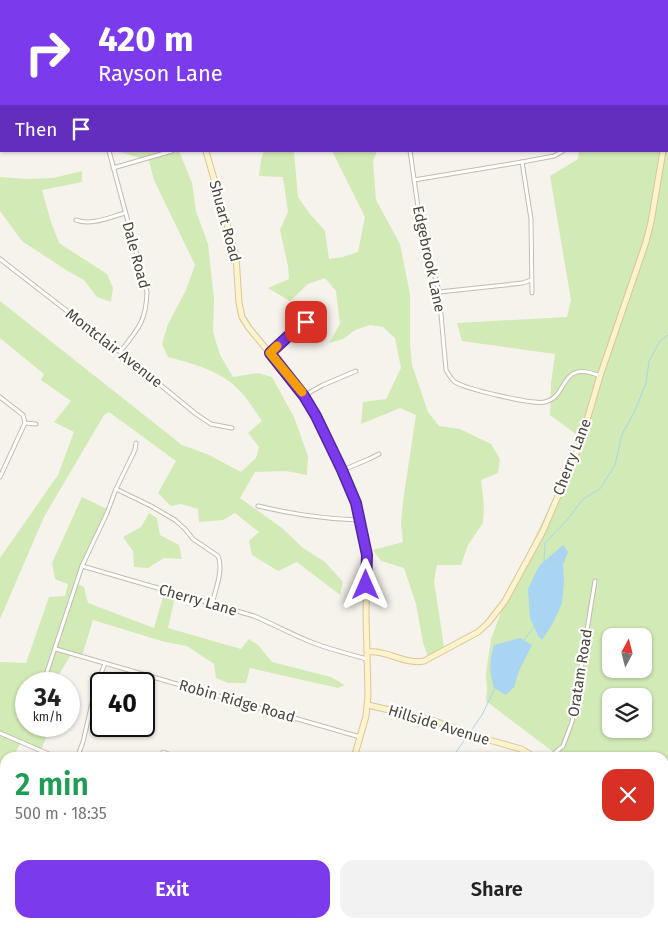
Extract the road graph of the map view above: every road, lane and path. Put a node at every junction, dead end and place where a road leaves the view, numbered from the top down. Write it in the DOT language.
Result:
graph roads {
  1 [pos="109,152"];
  2 [pos="169,152"];
  3 [pos="206,152"];
  4 [pos="410,152"];
  5 [pos="561,152"];
  6 [pos="662,152"];
  7 [pos="522,162"];
  8 [pos="113,168"];
  9 [pos="414,180"];
  10 [pos="125,213"];
  11 [pos="76,220"];
  12 [pos="0,259"];
  13 [pos="531,280"];
  14 [pos="439,292"];
  15 [pos="532,293"];
  16 [pos="306,322"];
  17 [pos="120,352"];
  18 [pos="270,353"];
  19 [pos="356,371"];
  20 [pos="600,376"];
  21 [pos="304,396"];
  22 [pos="0,397"];
  23 [pos="25,423"];
  24 [pos="36,424"];
  25 [pos="232,428"];
  26 [pos="136,443"];
  27 [pos="379,454"];
  28 [pos="342,470"];
  29 [pos="0,477"];
  30 [pos="116,489"];
  31 [pos="258,506"];
  32 [pos="360,520"];
  33 [pos="82,566"];
  34 [pos="595,581"];
  35 [pos="212,604"];
  36 [pos="56,649"];
  37 [pos="368,652"];
  38 [pos="368,659"];
  39 [pos="105,663"];
  40 [pos="47,672"];
  41 [pos="368,704"];
  42 [pos="0,733"];
  43 [pos="360,737"];
  44 [pos="44,752"];
  45 [pos="79,752"];
  46 [pos="356,752"];
  47 [pos="527,752"];
  48 [pos="556,752"];
  1 -- 8 [label="street, Dale Road"];
  2 -- 8 [label="street"];
  3 -- 18 [label="street, Shuart Road"];
  4 -- 9 [label="street, Edgebrook Lane"];
  5 -- 7 [label="street"];
  6 -- 20 [label="street, Cherry Lane"];
  7 -- 9 [label="street"];
  7 -- 13 [label="street"];
  8 -- 10 [label="street, Dale Road"];
  9 -- 14 [label="street, Edgebrook Lane"];
  10 -- 11 [label="street"];
  10 -- 17 [label="street, Dale Road"];
  12 -- 17 [label="street, Montclair Avenue"];
  13 -- 14 [label="street"];
  13 -- 15 [label="street"];
  14 -- 20 [label="street, Edgebrook Lane"];
  16 -- 18 [label="street"];
  17 -- 25 [label="street, Montclair Avenue"];
  18 -- 21 [label="street, Shuart Road"];
  19 -- 21 [label="street"];
  20 -- 37 [label="street, Cherry Lane"];
  21 -- 28 [label="street, Shuart Road"];
  22 -- 23 [label="street"];
  23 -- 24 [label="street"];
  23 -- 29 [label="street"];
  26 -- 30 [label="street"];
  27 -- 28 [label="street"];
  28 -- 32 [label="street, Shuart Road"];
  30 -- 33 [label="street"];
  30 -- 35 [label="street"];
  31 -- 32 [label="street"];
  32 -- 37 [label="street, Shuart Road"];
  33 -- 35 [label="street, Cherry Lane"];
  33 -- 36 [label="street"];
  34 -- 48 [label="street, Oratam Road"];
  35 -- 38 [label="street, Cherry Lane"];
  36 -- 39 [label="street, Robin Ridge Road"];
  36 -- 40 [label="street"];
  37 -- 38 [label="street, Shuart Road"];
  38 -- 41 [label="street, Shuart Road"];
  39 -- 43 [label="street, Robin Ridge Road"];
  39 -- 45 [label="street"];
  41 -- 43 [label="street, Shuart Road"];
  41 -- 47 [label="street, Hillside Avenue"];
  42 -- 44 [label="street"];
  43 -- 46 [label="street, Shuart Road"];
}
